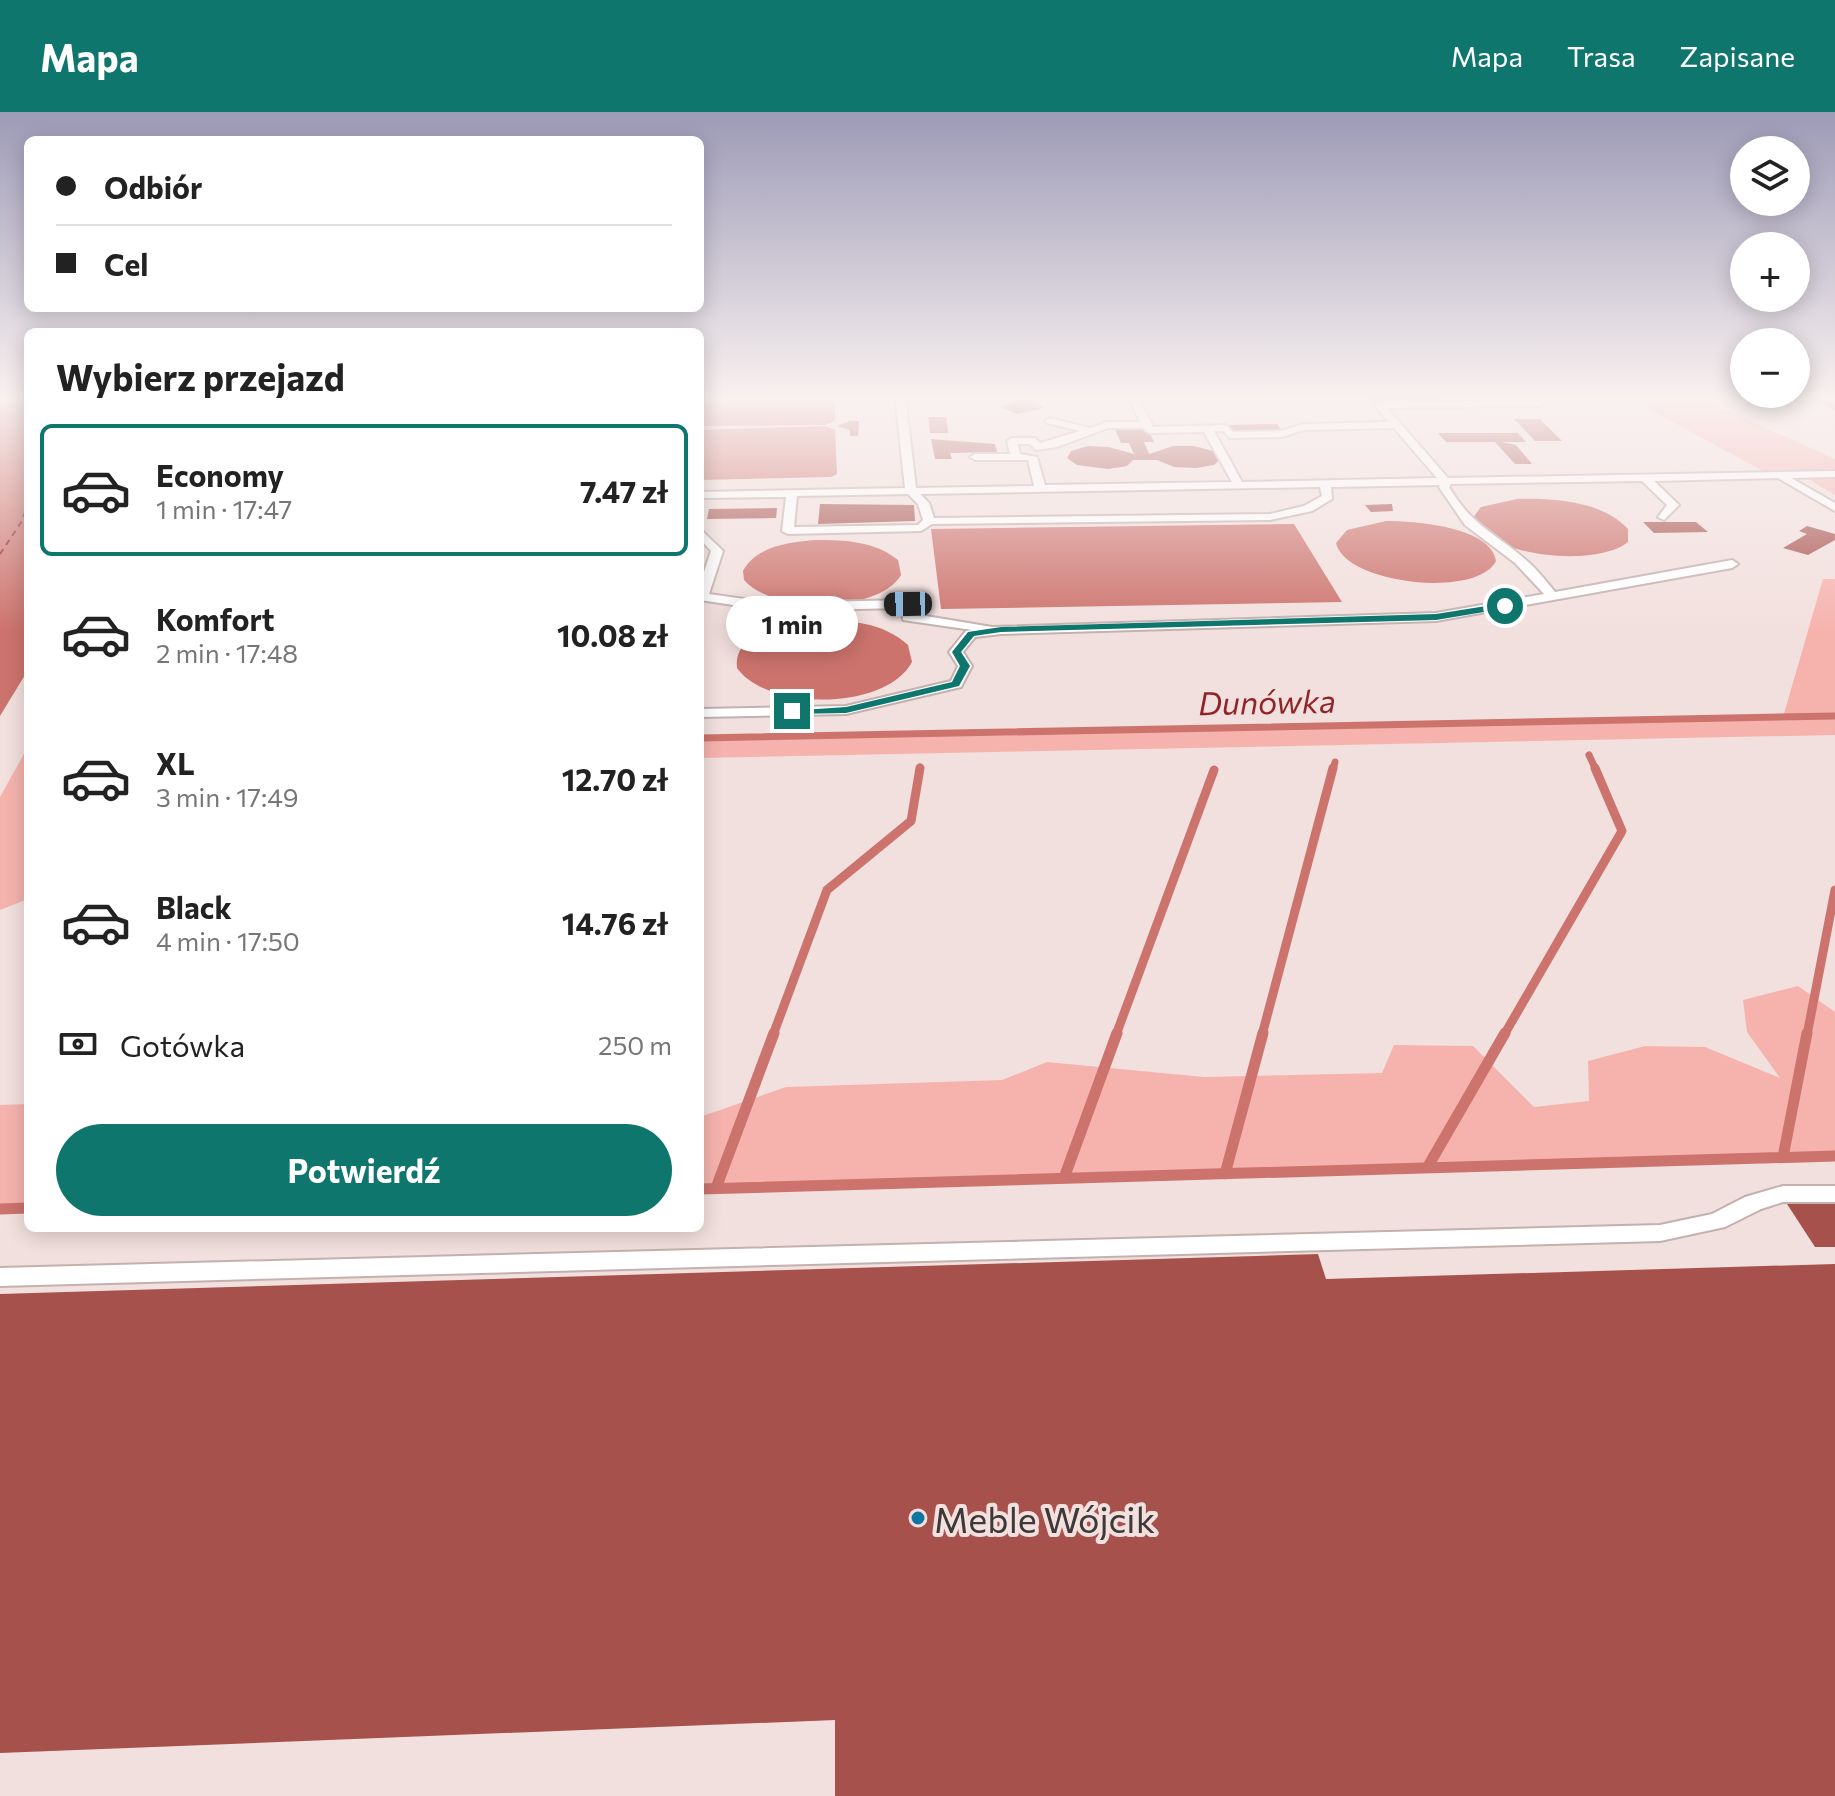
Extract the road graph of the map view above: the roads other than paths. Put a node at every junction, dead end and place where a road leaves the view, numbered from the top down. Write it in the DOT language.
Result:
graph roads {
  1 [pos="909,474"];
  2 [pos="1036,474"];
  3 [pos="1233,474"];
  4 [pos="1439,474"];
  5 [pos="1835,474"];
  6 [pos="1780,475"];
  7 [pos="1645,478"];
  8 [pos="1447,483"];
  9 [pos="1325,485"];
  10 [pos="1240,487"];
  11 [pos="1040,489"];
  12 [pos="911,491"];
  13 [pos="792,493"];
  14 [pos="704,495"];
  15 [pos="1835,508"];
  16 [pos="1664,517"];
  17 [pos="929,521"];
  18 [pos="704,536"];
  19 [pos="1732,564"];
  20 [pos="704,589"];
  21 [pos="1553,597"];
  22 [pos="704,598"];
  23 [pos="1001,630"];
  24 [pos="704,713"];
  25 [pos="1835,1194"];
  26 [pos="0,1277"];
  1 -- 12 [label="lane"];
  2 -- 11 [label="lane"];
  3 -- 10 [label="lane"];
  4 -- 8 [label="lane"];
  5 -- 6 [label="lane"];
  6 -- 7 [label="lane"];
  6 -- 15 [label="lane"];
  7 -- 8 [label="lane"];
  7 -- 16 [label="lane"];
  8 -- 9 [label="lane"];
  8 -- 21 [label="lane"];
  9 -- 10 [label="lane"];
  9 -- 17 [label="lane"];
  10 -- 11 [label="lane"];
  11 -- 12 [label="lane"];
  12 -- 13 [label="lane"];
  12 -- 17 [label="lane"];
  13 -- 14 [label="lane"];
  13 -- 17 [label="lane"];
  18 -- 20 [label="lane"];
  19 -- 21 [label="lane"];
  21 -- 23 [label="lane"];
  22 -- 23 [label="lane"];
  23 -- 24 [label="lane"];
  25 -- 26 [label="lane"];
}
